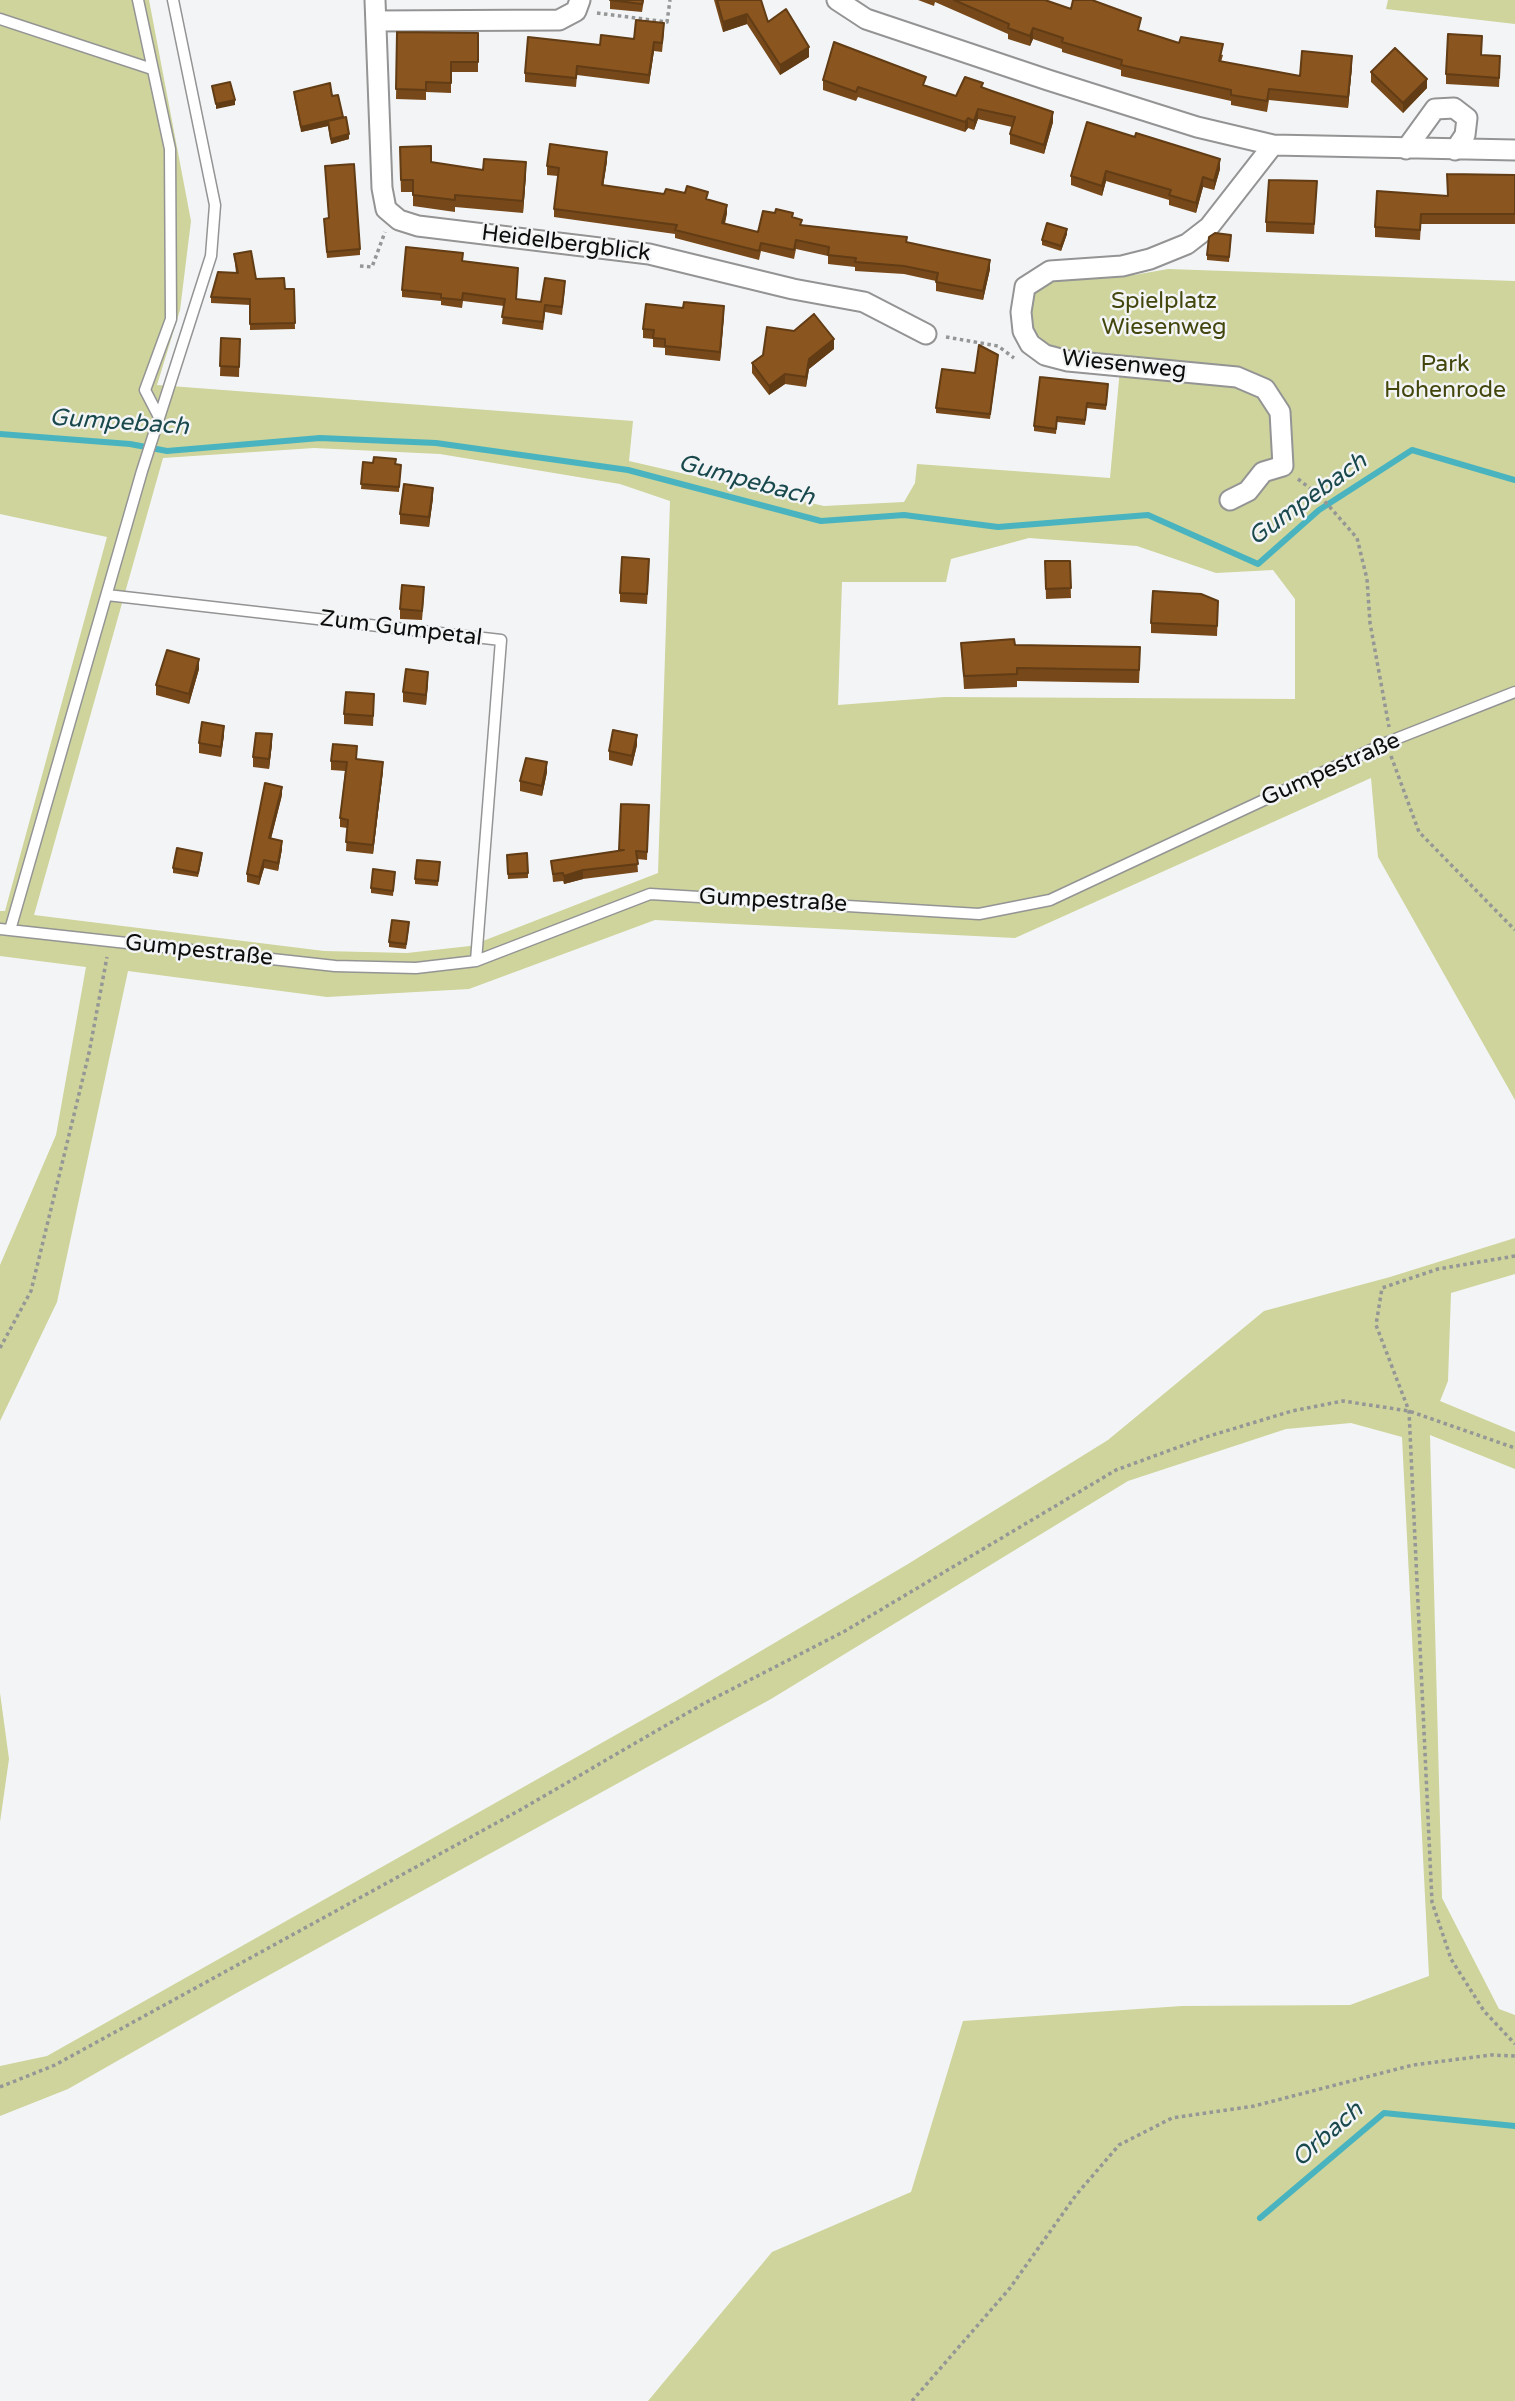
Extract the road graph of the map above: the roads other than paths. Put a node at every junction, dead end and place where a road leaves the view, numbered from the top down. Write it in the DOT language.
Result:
graph roads {
  1 [pos="138,0"];
  2 [pos="173,0"];
  3 [pos="375,0"];
  4 [pos="837,0"];
  5 [pos="578,5"];
  6 [pos="0,19"];
  7 [pos="376,21"];
  8 [pos="152,69"];
  9 [pos="1273,145"];
  10 [pos="1406,149"];
  11 [pos="1455,150"];
  12 [pos="1515,150"];
  13 [pos="926,334"];
  14 [pos="158,420"];
  15 [pos="1230,500"];
  16 [pos="107,595"];
  17 [pos="1515,692"];
  18 [pos="5,930"];
  19 [pos="476,961"];
  1 -- 8 [label="lane"];
  2 -- 14 [label="lane"];
  3 -- 7 [label="street"];
  4 -- 9 [label="street"];
  5 -- 7 [label="street"];
  6 -- 8 [label="lane"];
  7 -- 13 [label="street, Heidelbergblick"];
  8 -- 14 [label="lane"];
  9 -- 10 [label="street"];
  9 -- 15 [label="street, Wiesenweg"];
  10 -- 11 [label="street"];
  10 -- 11 [label="street"];
  11 -- 12 [label="street"];
  14 -- 16 [label="lane"];
  16 -- 18 [label="lane"];
  16 -- 19 [label="lane, Zum Gumpetal"];
  17 -- 19 [label="lane, Gumpestraße"];
  18 -- 19 [label="lane, Gumpestraße"];
}
